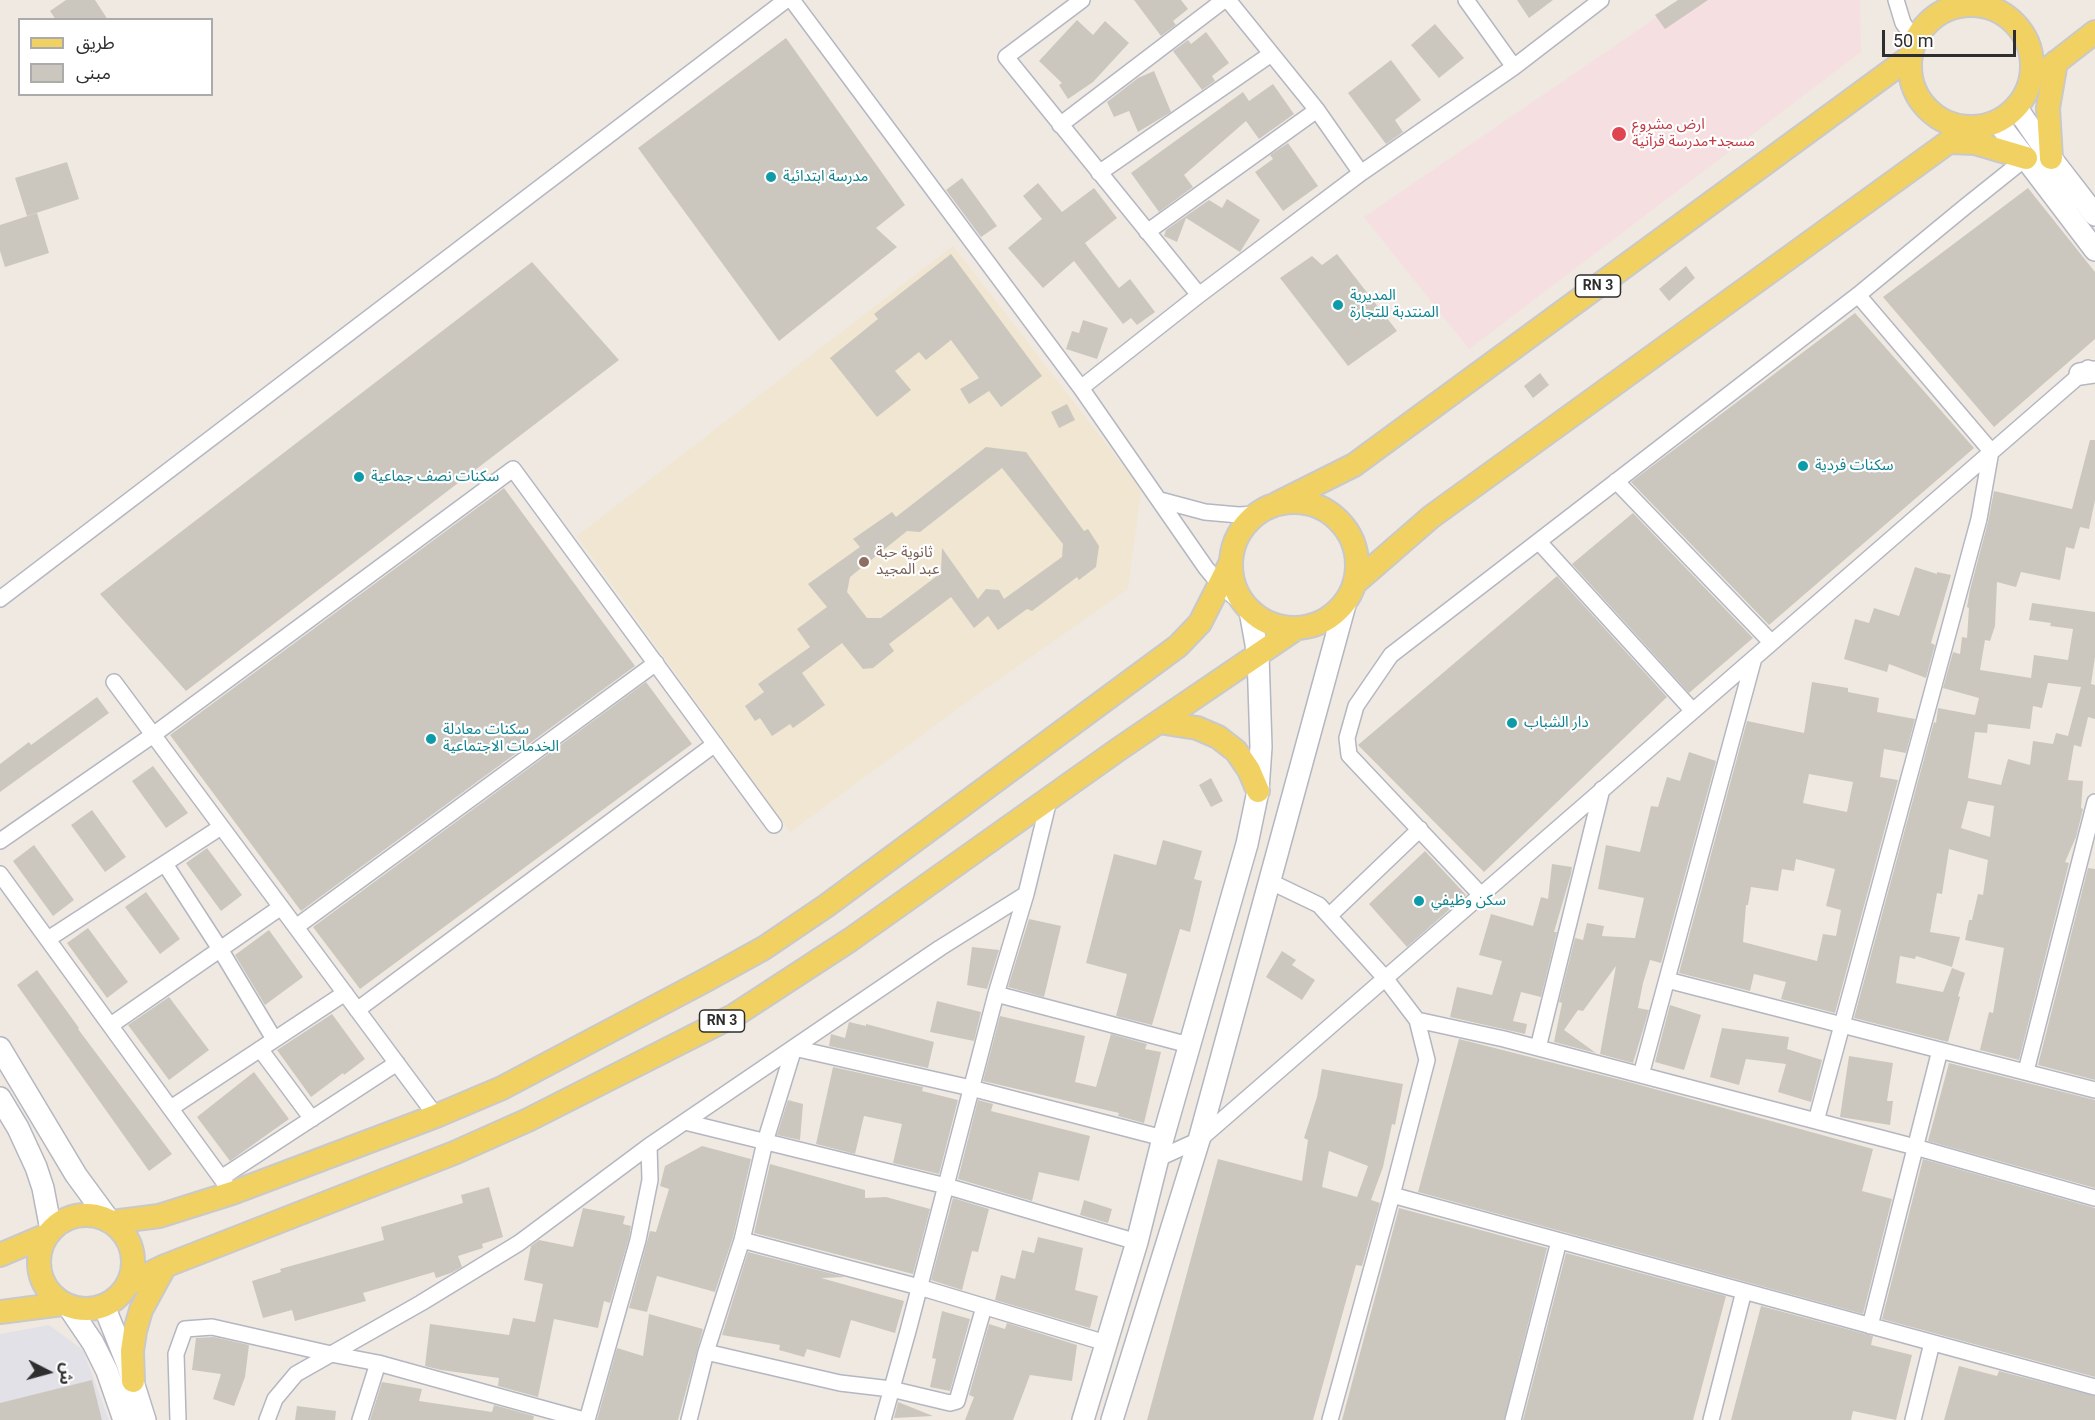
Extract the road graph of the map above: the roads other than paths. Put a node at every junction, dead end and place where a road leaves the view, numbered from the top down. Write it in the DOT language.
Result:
graph roads {
  1 [pos="786,0"];
  2 [pos="792,0"];
  3 [pos="1082,0"];
  4 [pos="1226,0"];
  5 [pos="1466,0"];
  6 [pos="1601,0"];
  7 [pos="1896,0"];
  8 [pos="1967,3"];
  9 [pos="2095,32"];
  10 [pos="1913,49"];
  11 [pos="1272,54"];
  12 [pos="2056,62"];
  13 [pos="1514,67"];
  14 [pos="2029,82"];
  15 [pos="2016,107"];
  16 [pos="1317,110"];
  17 [pos="1997,121"];
  18 [pos="1060,125"];
  19 [pos="1968,128"];
  20 [pos="1949,142"];
  21 [pos="2026,158"];
  22 [pos="2051,158"];
  23 [pos="1099,173"];
  24 [pos="1361,173"];
  25 [pos="2095,215"];
  26 [pos="1147,232"];
  27 [pos="2095,250"];
  28 [pos="1199,295"];
  29 [pos="1858,295"];
  30 [pos="2090,370"];
  31 [pos="1081,388"];
  32 [pos="1991,451"];
  33 [pos="1616,481"];
  34 [pos="1160,500"];
  35 [pos="1278,503"];
  36 [pos="1256,514"];
  37 [pos="1539,542"];
  38 [pos="1230,564"];
  39 [pos="1220,585"];
  40 [pos="1350,592"];
  41 [pos="0,599"];
  42 [pos="1248,609"];
  43 [pos="1297,628"];
  44 [pos="1771,642"];
  45 [pos="1258,655"];
  46 [pos="1754,657"];
  47 [pos="656,663"];
  48 [pos="114,682"];
  49 [pos="1693,711"];
  50 [pos="1160,722"];
  51 [pos="153,735"];
  52 [pos="715,744"];
  53 [pos="1602,789"];
  54 [pos="1258,791"];
  55 [pos="1049,800"];
  56 [pos="2095,802"];
  57 [pos="774,825"];
  58 [pos="221,827"];
  59 [pos="1420,829"];
  60 [pos="0,841"];
  61 [pos="165,864"];
  62 [pos="0,874"];
  63 [pos="1269,880"];
  64 [pos="1026,894"];
  65 [pos="1481,895"];
  66 [pos="281,907"];
  67 [pos="1329,916"];
  68 [pos="296,927"];
  69 [pos="48,939"];
  70 [pos="220,949"];
  71 [pos="1385,978"];
  72 [pos="1667,980"];
  73 [pos="345,993"];
  74 [pos="996,994"];
  75 [pos="357,1010"];
  76 [pos="1417,1020"];
  77 [pos="111,1025"];
  78 [pos="1842,1025"];
  79 [pos="274,1039"];
  80 [pos="1189,1045"];
  81 [pos="0,1048"];
  82 [pos="794,1048"];
  83 [pos="1538,1048"];
  84 [pos="260,1049"];
  85 [pos="1940,1050"];
  86 [pos="398,1063"];
  87 [pos="2026,1071"];
  88 [pos="1641,1075"];
  89 [pos="971,1088"];
  90 [pos="2095,1090"];
  91 [pos="0,1098"];
  92 [pos="171,1108"];
  93 [pos="436,1116"];
  94 [pos="312,1119"];
  95 [pos="1816,1121"];
  96 [pos="685,1122"];
  97 [pos="1163,1138"];
  98 [pos="1199,1140"];
  99 [pos="765,1142"];
  100 [pos="649,1146"];
  101 [pos="1915,1147"];
  102 [pos="1157,1159"];
  103 [pos="227,1186"];
  104 [pos="946,1186"];
  105 [pos="1392,1195"];
  106 [pos="2095,1198"];
  107 [pos="110,1221"];
  108 [pos="49,1233"];
  109 [pos="742,1240"];
  110 [pos="1558,1241"];
  111 [pos="1137,1242"];
  112 [pos="0,1255"];
  113 [pos="165,1266"];
  114 [pos="129,1284"];
  115 [pos="919,1287"];
  116 [pos="1744,1291"];
  117 [pos="65,1305"];
  118 [pos="104,1306"];
  119 [pos="984,1307"];
  120 [pos="0,1312"];
  121 [pos="1870,1326"];
  122 [pos="1106,1343"];
  123 [pos="1932,1343"];
  124 [pos="706,1352"];
  125 [pos="331,1354"];
  126 [pos="378,1363"];
  127 [pos="133,1381"];
  128 [pos="2095,1386"];
  129 [pos="891,1389"];
  130 [pos="123,1420"];
  131 [pos="145,1420"];
  132 [pos="178,1420"];
  133 [pos="267,1420"];
  134 [pos="360,1420"];
  135 [pos="586,1420"];
  136 [pos="689,1420"];
  137 [pos="883,1420"];
  138 [pos="1083,1420"];
  139 [pos="1112,1420"];
  140 [pos="1330,1420"];
  141 [pos="1513,1420"];
  142 [pos="1711,1420"];
  143 [pos="1913,1420"];
  1 -- 41 [label="street"];
  2 -- 31 [label="street"];
  3 -- 18 [label="street"];
  4 -- 11 [label="street"];
  4 -- 18 [label="street"];
  5 -- 13 [label="street"];
  6 -- 13 [label="street"];
  7 -- 10 [label="street"];
  8 -- 10 [label="main road"];
  8 -- 14 [label="main road"];
  9 -- 12 [label="main road"];
  10 -- 19 [label="main road"];
  10 -- 35 [label="main road, RN 3"];
  11 -- 16 [label="street"];
  11 -- 23 [label="street"];
  12 -- 14 [label="main road"];
  12 -- 22 [label="main road"];
  13 -- 24 [label="street"];
  14 -- 15 [label="main road"];
  15 -- 17 [label="main road"];
  15 -- 22 [label="main road"];
  16 -- 24 [label="street"];
  16 -- 26 [label="street"];
  17 -- 19 [label="main road"];
  17 -- 21 [label="main road"];
  18 -- 23 [label="street"];
  19 -- 20 [label="main road"];
  20 -- 21 [label="main road"];
  20 -- 40 [label="main road"];
  21 -- 27 [label="main road"];
  21 -- 29 [label="street"];
  22 -- 25 [label="main road"];
  23 -- 26 [label="street"];
  24 -- 28 [label="street"];
  26 -- 28 [label="street"];
  28 -- 31 [label="street"];
  29 -- 32 [label="street"];
  29 -- 33 [label="street"];
  30 -- 32 [label="street"];
  31 -- 34 [label="street"];
  32 -- 44 [label="street"];
  32 -- 78 [label="street"];
  33 -- 37 [label="street"];
  33 -- 44 [label="street"];
  34 -- 36 [label="street"];
  34 -- 39 [label="street"];
  35 -- 36 [label="main road"];
  35 -- 40 [label="main road"];
  36 -- 38 [label="main road"];
  37 -- 49 [label="street"];
  37 -- 59 [label="street"];
  38 -- 39 [label="main road"];
  38 -- 42 [label="main road"];
  39 -- 42 [label="street"];
  39 -- 93 [label="main road"];
  40 -- 43 [label="main road"];
  40 -- 63 [label="main road"];
  42 -- 43 [label="main road"];
  42 -- 45 [label="main road"];
  43 -- 45 [label="main road, RN 3"];
  44 -- 46 [label="street"];
  45 -- 50 [label="main road, RN 3"];
  45 -- 54 [label="main road"];
  46 -- 49 [label="street"];
  46 -- 72 [label="street"];
  47 -- 51 [label="street"];
  47 -- 52 [label="street"];
  47 -- 68 [label="street"];
  48 -- 51 [label="street"];
  49 -- 53 [label="street"];
  50 -- 54 [label="main road"];
  50 -- 55 [label="main road, RN 3"];
  51 -- 58 [label="street"];
  51 -- 60 [label="street"];
  52 -- 57 [label="street"];
  52 -- 75 [label="street"];
  53 -- 65 [label="street"];
  53 -- 83 [label="street"];
  54 -- 80 [label="main road"];
  55 -- 64 [label="street"];
  55 -- 113 [label="main road, RN 3"];
  56 -- 87 [label="street"];
  58 -- 61 [label="street"];
  58 -- 66 [label="street"];
  59 -- 65 [label="street"];
  59 -- 67 [label="street"];
  61 -- 69 [label="street"];
  61 -- 70 [label="street"];
  62 -- 69 [label="street"];
  63 -- 67 [label="street"];
  63 -- 98 [label="main road"];
  64 -- 74 [label="street"];
  64 -- 82 [label="street"];
  65 -- 71 [label="street"];
  66 -- 68 [label="street"];
  66 -- 70 [label="street"];
  67 -- 71 [label="street"];
  68 -- 73 [label="street"];
  69 -- 77 [label="street"];
  70 -- 77 [label="street"];
  70 -- 79 [label="street"];
  71 -- 76 [label="street"];
  71 -- 98 [label="street"];
  72 -- 78 [label="street"];
  72 -- 88 [label="street"];
  73 -- 75 [label="street"];
  73 -- 79 [label="street"];
  74 -- 80 [label="street"];
  74 -- 89 [label="street"];
  75 -- 86 [label="street"];
  76 -- 83 [label="street"];
  76 -- 105 [label="street"];
  77 -- 92 [label="street"];
  78 -- 85 [label="street"];
  78 -- 95 [label="street"];
  79 -- 84 [label="street"];
  80 -- 97 [label="main road"];
  81 -- 107 [label="main road"];
  82 -- 89 [label="street"];
  82 -- 96 [label="street"];
  82 -- 99 [label="street"];
  83 -- 88 [label="street"];
  84 -- 92 [label="street"];
  84 -- 94 [label="street"];
  85 -- 87 [label="street"];
  85 -- 101 [label="street"];
  86 -- 93 [label="street"];
  86 -- 94 [label="street"];
  87 -- 90 [label="street"];
  88 -- 95 [label="street"];
  89 -- 97 [label="street"];
  89 -- 104 [label="street"];
  91 -- 108 [label="main road"];
  92 -- 103 [label="street"];
  93 -- 103 [label="main road"];
  94 -- 103 [label="street"];
  95 -- 101 [label="street"];
  96 -- 99 [label="street"];
  96 -- 100 [label="street"];
  97 -- 102 [label="main road"];
  98 -- 102 [label="street"];
  98 -- 139 [label="main road"];
  99 -- 104 [label="street"];
  99 -- 109 [label="street"];
  100 -- 125 [label="street"];
  100 -- 135 [label="street"];
  101 -- 106 [label="street"];
  101 -- 121 [label="street"];
  102 -- 111 [label="main road"];
  103 -- 107 [label="main road"];
  104 -- 111 [label="street"];
  104 -- 115 [label="street"];
  105 -- 110 [label="street"];
  105 -- 140 [label="street"];
  107 -- 108 [label="main road"];
  107 -- 114 [label="main road"];
  108 -- 112 [label="main road"];
  108 -- 117 [label="main road"];
  109 -- 115 [label="street"];
  109 -- 124 [label="street"];
  110 -- 116 [label="street"];
  110 -- 141 [label="street"];
  111 -- 122 [label="main road"];
  113 -- 114 [label="main road, RN 3"];
  113 -- 127 [label="main road"];
  114 -- 118 [label="main road"];
  115 -- 119 [label="street"];
  115 -- 129 [label="street"];
  116 -- 121 [label="street"];
  116 -- 142 [label="street"];
  117 -- 118 [label="main road"];
  117 -- 120 [label="main road"];
  117 -- 130 [label="main road"];
  118 -- 127 [label="main road"];
  119 -- 122 [label="street"];
  119 -- 129 [label="street"];
  121 -- 123 [label="street"];
  122 -- 138 [label="main road"];
  123 -- 128 [label="street"];
  123 -- 143 [label="street"];
  124 -- 129 [label="street"];
  124 -- 136 [label="street"];
  125 -- 126 [label="street"];
  125 -- 132 [label="street"];
  125 -- 133 [label="street"];
  126 -- 134 [label="street"];
  126 -- 135 [label="street"];
  127 -- 131 [label="main road"];
  129 -- 137 [label="street"];
}
